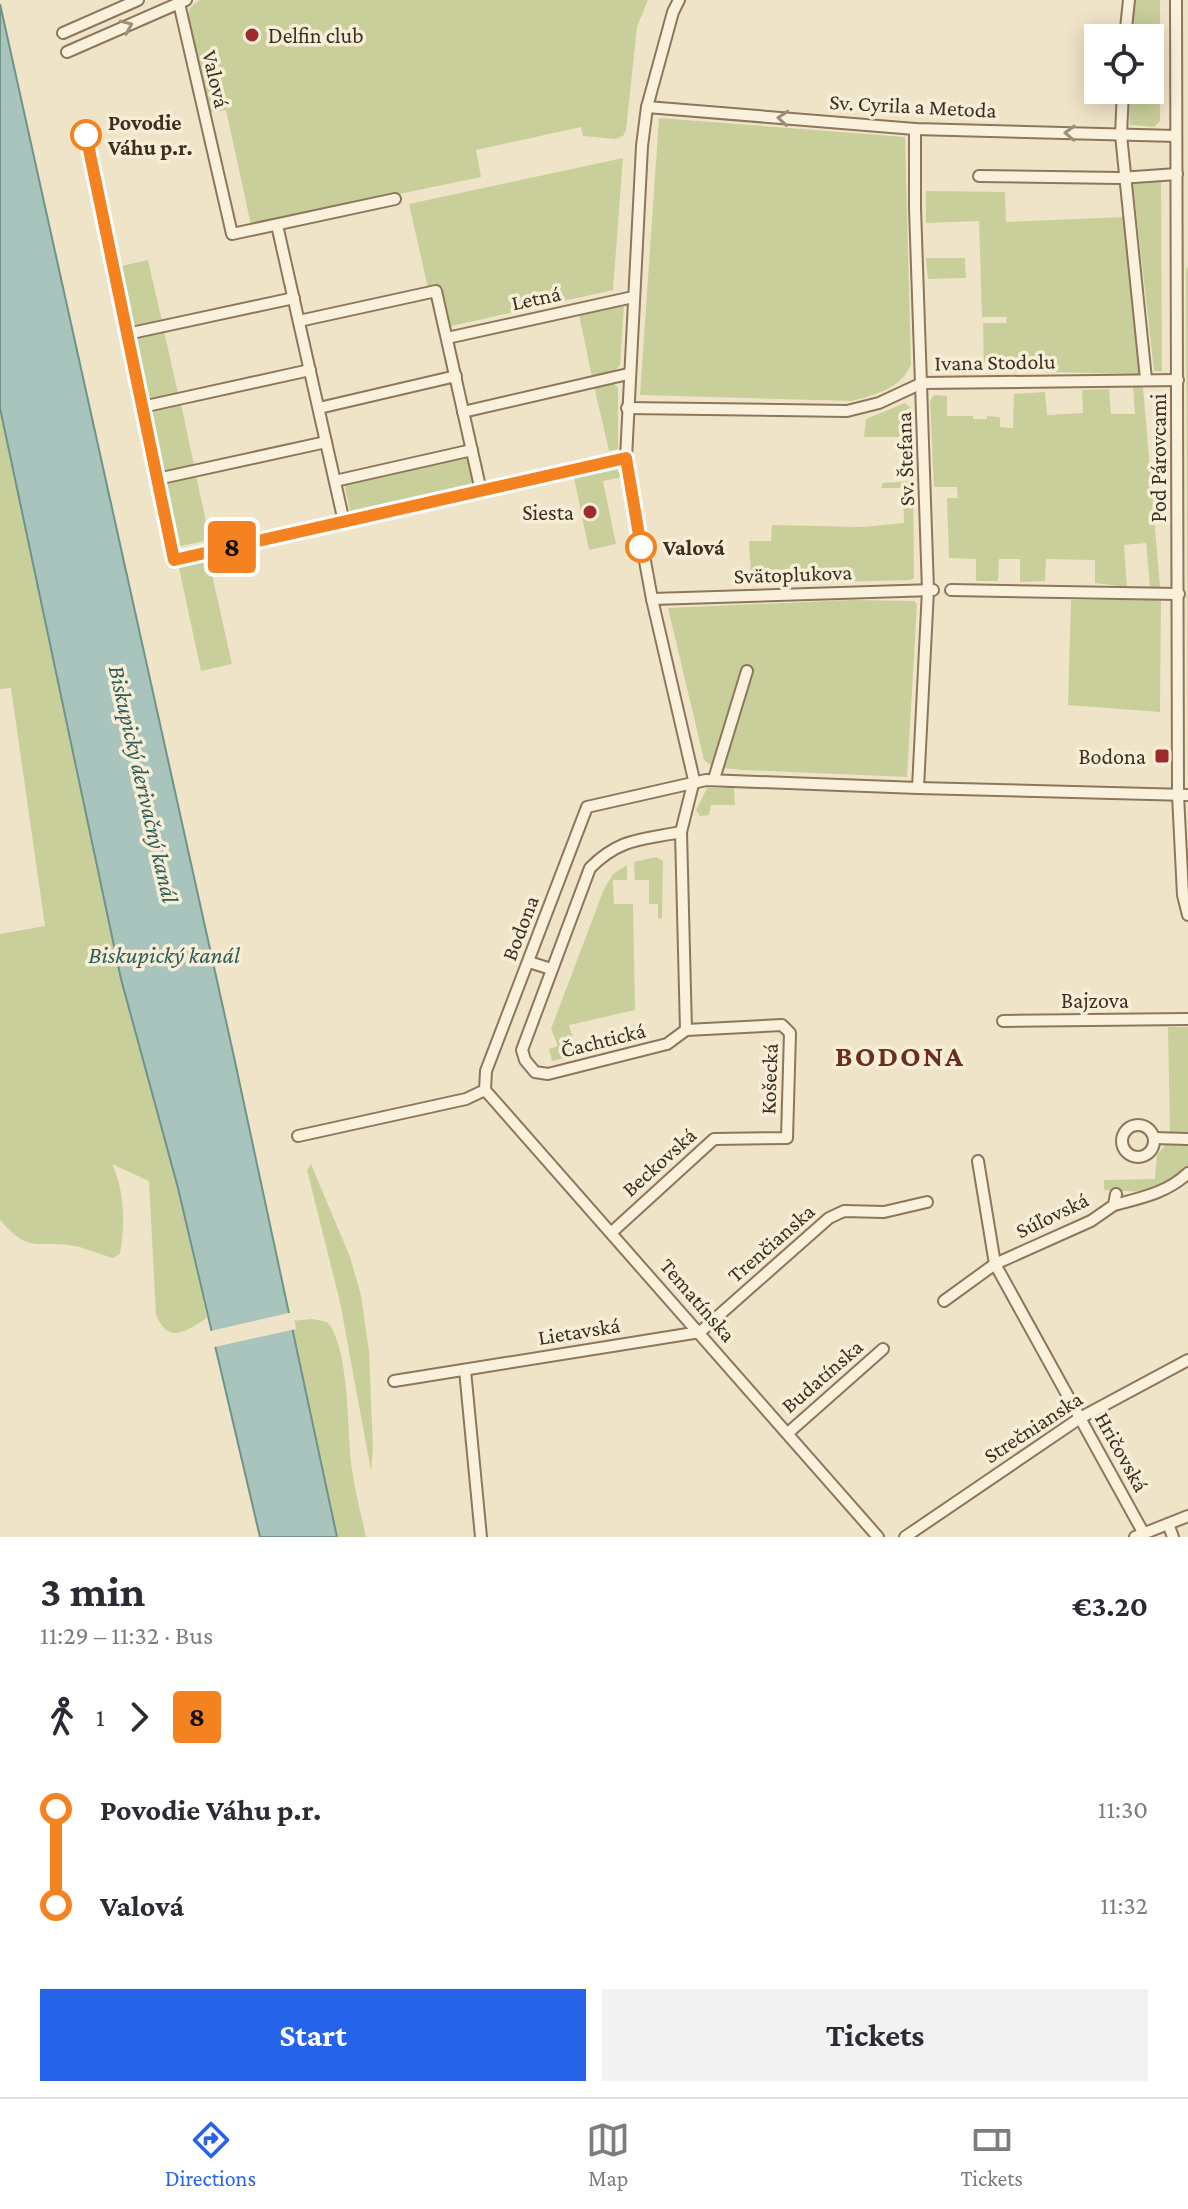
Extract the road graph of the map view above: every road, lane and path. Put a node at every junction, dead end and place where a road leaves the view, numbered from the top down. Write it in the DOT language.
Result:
graph roads {
  1 [pos="138,0"];
  2 [pos="679,0"];
  3 [pos="1129,0"];
  4 [pos="1176,0"];
  5 [pos="182,2"];
  6 [pos="1126,24"];
  7 [pos="63,33"];
  8 [pos="67,52"];
  9 [pos="1122,104"];
  10 [pos="647,107"];
  11 [pos="915,129"];
  12 [pos="1121,135"];
  13 [pos="1176,136"];
  14 [pos="1177,174"];
  15 [pos="979,176"];
  16 [pos="1125,178"];
  17 [pos="395,199"];
  18 [pos="277,225"];
  19 [pos="1176,253"];
  20 [pos="1188,256"];
  21 [pos="633,297"];
  22 [pos="294,298"];
  23 [pos="299,321"];
  24 [pos="127,334"];
  25 [pos="447,338"];
  26 [pos="310,370"];
  27 [pos="628,374"];
  28 [pos="456,376"];
  29 [pos="1146,379"];
  30 [pos="1178,380"];
  31 [pos="922,383"];
  32 [pos="142,407"];
  33 [pos="319,408"];
  34 [pos="627,408"];
  35 [pos="463,412"];
  36 [pos="326,442"];
  37 [pos="472,450"];
  38 [pos="626,458"];
  39 [pos="157,479"];
  40 [pos="335,481"];
  41 [pos="481,491"];
  42 [pos="344,522"];
  43 [pos="174,560"];
  44 [pos="931,590"];
  45 [pos="951,590"];
  46 [pos="1179,594"];
  47 [pos="652,599"];
  48 [pos="747,671"];
  49 [pos="714,779"];
  50 [pos="694,780"];
  51 [pos="918,788"];
  52 [pos="1183,795"];
  53 [pos="681,832"];
  54 [pos="1186,894"];
  55 [pos="1188,915"];
  56 [pos="529,962"];
  57 [pos="551,969"];
  58 [pos="1188,1019"];
  59 [pos="1003,1021"];
  60 [pos="686,1030"];
  61 [pos="485,1090"];
  62 [pos="298,1136"];
  63 [pos="787,1138"];
  64 [pos="1154,1138"];
  65 [pos="1188,1139"];
  66 [pos="978,1161"];
  67 [pos="1188,1173"];
  68 [pos="927,1202"];
  69 [pos="612,1232"];
  70 [pos="995,1264"];
  71 [pos="944,1301"];
  72 [pos="700,1332"];
  73 [pos="883,1349"];
  74 [pos="1188,1360"];
  75 [pos="465,1370"];
  76 [pos="394,1381"];
  77 [pos="1080,1418"];
  78 [pos="788,1433"];
  79 [pos="1188,1516"];
  80 [pos="1168,1524"];
  81 [pos="1140,1535"];
  82 [pos="481,1537"];
  83 [pos="878,1537"];
  84 [pos="905,1537"];
  85 [pos="1173,1537"];
  1 -- 7 [label="street"];
  2 -- 10 [label="street"];
  3 -- 6 [label="street"];
  4 -- 13 [label="street, Pod Párovcami"];
  8 -- 5 [label="street, one-way"];
  5 -- 18 [label="street, Valová"];
  9 -- 12 [label="street"];
  11 -- 10 [label="street, Sv. Cyrila a Metoda, one-way"];
  10 -- 21 [label="street"];
  12 -- 11 [label="street, Sv. Cyrila a Metoda, one-way"];
  11 -- 31 [label="street, Sv. Štefana"];
  12 -- 13 [label="street, Sv. Cyrila a Metoda"];
  12 -- 16 [label="street"];
  13 -- 14 [label="street, Pod Párovcami"];
  14 -- 16 [label="street"];
  14 -- 19 [label="street, Pod Párovcami"];
  15 -- 16 [label="street"];
  16 -- 29 [label="street"];
  17 -- 18 [label="street, Valová"];
  18 -- 22 [label="street"];
  19 -- 20 [label="street"];
  19 -- 30 [label="street, Pod Párovcami"];
  21 -- 25 [label="street, Letná"];
  21 -- 27 [label="street"];
  22 -- 23 [label="street"];
  22 -- 24 [label="street"];
  23 -- 25 [label="street"];
  23 -- 26 [label="street"];
  25 -- 28 [label="street"];
  26 -- 32 [label="street"];
  26 -- 33 [label="street"];
  27 -- 34 [label="street"];
  27 -- 35 [label="street"];
  28 -- 33 [label="street"];
  28 -- 35 [label="street"];
  29 -- 30 [label="street, Ivana Stodolu"];
  29 -- 31 [label="street, Ivana Stodolu"];
  30 -- 46 [label="street, Pod Párovcami"];
  31 -- 34 [label="street, Ivana Stodolu"];
  31 -- 44 [label="street, Sv. Štefana"];
  33 -- 36 [label="street"];
  34 -- 38 [label="street"];
  35 -- 37 [label="street"];
  36 -- 39 [label="street"];
  36 -- 40 [label="street"];
  37 -- 40 [label="street"];
  37 -- 41 [label="street"];
  38 -- 41 [label="street"];
  38 -- 47 [label="street"];
  40 -- 42 [label="street"];
  41 -- 42 [label="street"];
  42 -- 43 [label="street"];
  44 -- 47 [label="street, Svätoplukova"];
  44 -- 51 [label="street, Sv. Štefana"];
  45 -- 46 [label="street"];
  46 -- 52 [label="street, Pod Párovcami"];
  47 -- 50 [label="street"];
  48 -- 49 [label="street"];
  49 -- 50 [label="street, Bodona"];
  49 -- 51 [label="street, Bodona"];
  50 -- 53 [label="street"];
  50 -- 56 [label="street, Bodona"];
  51 -- 52 [label="street, Bodona"];
  52 -- 54 [label="street, Pod Párovcami"];
  53 -- 57 [label="street, Čachtická"];
  53 -- 60 [label="street"];
  54 -- 55 [label="street, Pod Párovcami"];
  56 -- 57 [label="street"];
  56 -- 61 [label="street, Bodona"];
  57 -- 60 [label="street, Čachtická"];
  58 -- 59 [label="street, Bajzova"];
  60 -- 63 [label="street, Košecká"];
  61 -- 62 [label="street"];
  61 -- 69 [label="street, Tematínska"];
  63 -- 69 [label="street, Beckovská"];
  64 -- 65 [label="street"];
  66 -- 70 [label="street, Súľovská"];
  67 -- 70 [label="street, Súľovská"];
  68 -- 72 [label="street, Trenčianska"];
  69 -- 72 [label="street, Tematínska"];
  70 -- 71 [label="street, Súľovská"];
  70 -- 77 [label="street, Hričovská"];
  72 -- 75 [label="street, Lietavská"];
  72 -- 78 [label="street, Tematínska"];
  73 -- 78 [label="street, Budatínska"];
  74 -- 77 [label="street, Strečnianska"];
  75 -- 76 [label="street, Lietavská"];
  75 -- 82 [label="street"];
  77 -- 81 [label="street, Hričovská"];
  77 -- 84 [label="street, Strečnianska"];
  78 -- 83 [label="street, Tematínska"];
  79 -- 80 [label="street"];
  80 -- 81 [label="street"];
  80 -- 85 [label="street"];
}
